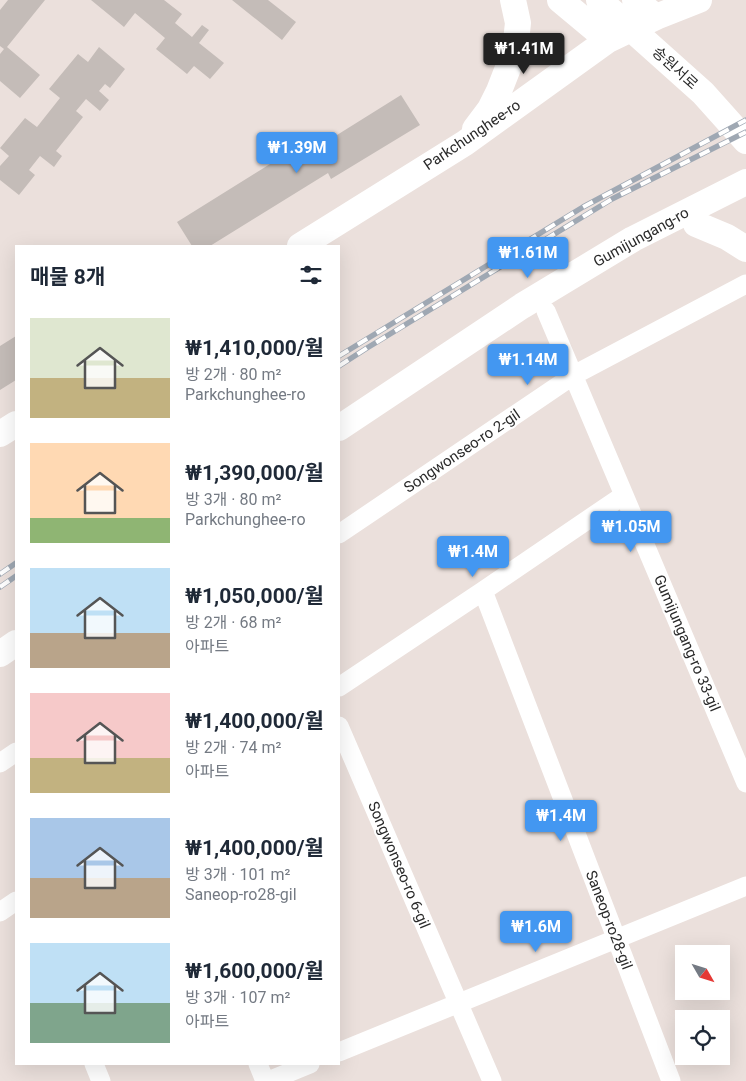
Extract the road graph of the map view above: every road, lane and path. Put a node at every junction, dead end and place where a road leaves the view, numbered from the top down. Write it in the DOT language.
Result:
graph roads {
  1 [pos="513,0"];
  2 [pos="560,0"];
  3 [pos="599,0"];
  4 [pos="635,0"];
  5 [pos="698,0"];
  6 [pos="656,17"];
  7 [pos="608,40"];
  8 [pos="746,141"];
  9 [pos="465,143"];
  10 [pos="746,182"];
  11 [pos="746,199"];
  12 [pos="696,224"];
  13 [pos="302,245"];
  14 [pos="746,249"];
  15 [pos="746,284"];
  16 [pos="546,311"];
  17 [pos="574,375"];
  18 [pos="15,425"];
  19 [pos="340,427"];
  20 [pos="0,434"];
  21 [pos="340,443"];
  22 [pos="624,495"];
  23 [pos="340,533"];
  24 [pos="483,591"];
  25 [pos="15,644"];
  26 [pos="0,654"];
  27 [pos="15,661"];
  28 [pos="0,670"];
  29 [pos="340,686"];
  30 [pos="340,728"];
  31 [pos="15,753"];
  32 [pos="0,763"];
  33 [pos="746,782"];
  34 [pos="746,886"];
  35 [pos="15,902"];
  36 [pos="0,912"];
  37 [pos="616,939"];
  38 [pos="459,1003"];
  39 [pos="340,1052"];
  40 [pos="94,1065"];
  41 [pos="259,1065"];
  42 [pos="307,1065"];
  43 [pos="100,1081"];
  44 [pos="267,1081"];
  45 [pos="492,1081"];
  46 [pos="671,1081"];
  1 -- 9 [label="main road"];
  2 -- 7 [label="main road"];
  3 -- 8 [label="main road, 송원서로"];
  4 -- 6 [label="main road"];
  5 -- 6 [label="main road, Parkchunghee-ro"];
  6 -- 7 [label="main road, Parkchunghee-ro"];
  7 -- 9 [label="main road, Parkchunghee-ro"];
  9 -- 13 [label="main road, Parkchunghee-ro"];
  10 -- 19 [label="main road, Gumijungang-ro"];
  11 -- 12 [label="main road, Gumijungang-ro"];
  12 -- 14 [label="main road"];
  12 -- 16 [label="main road, Gumijungang-ro"];
  15 -- 17 [label="street, Songwonseo-ro 2-gil"];
  16 -- 17 [label="street, Gumijungang-ro 33-gil"];
  16 -- 21 [label="main road, Gumijungang-ro"];
  17 -- 22 [label="street, Gumijungang-ro 33-gil"];
  17 -- 23 [label="street, Songwonseo-ro 2-gil"];
  18 -- 20 [label="main road"];
  22 -- 24 [label="street"];
  22 -- 33 [label="street, Gumijungang-ro 33-gil"];
  24 -- 29 [label="street"];
  24 -- 37 [label="street, Saneop-ro28-gil"];
  25 -- 26 [label="main road"];
  27 -- 28 [label="main road"];
  30 -- 38 [label="street, Songwonseo-ro 6-gil"];
  31 -- 32 [label="street"];
  34 -- 37 [label="street"];
  35 -- 36 [label="street"];
  37 -- 38 [label="street"];
  37 -- 46 [label="street, Saneop-ro28-gil"];
  38 -- 39 [label="street"];
  38 -- 45 [label="street, Songwonseo-ro 6-gil"];
  40 -- 43 [label="street"];
  41 -- 44 [label="street"];
  42 -- 44 [label="street"];
}
